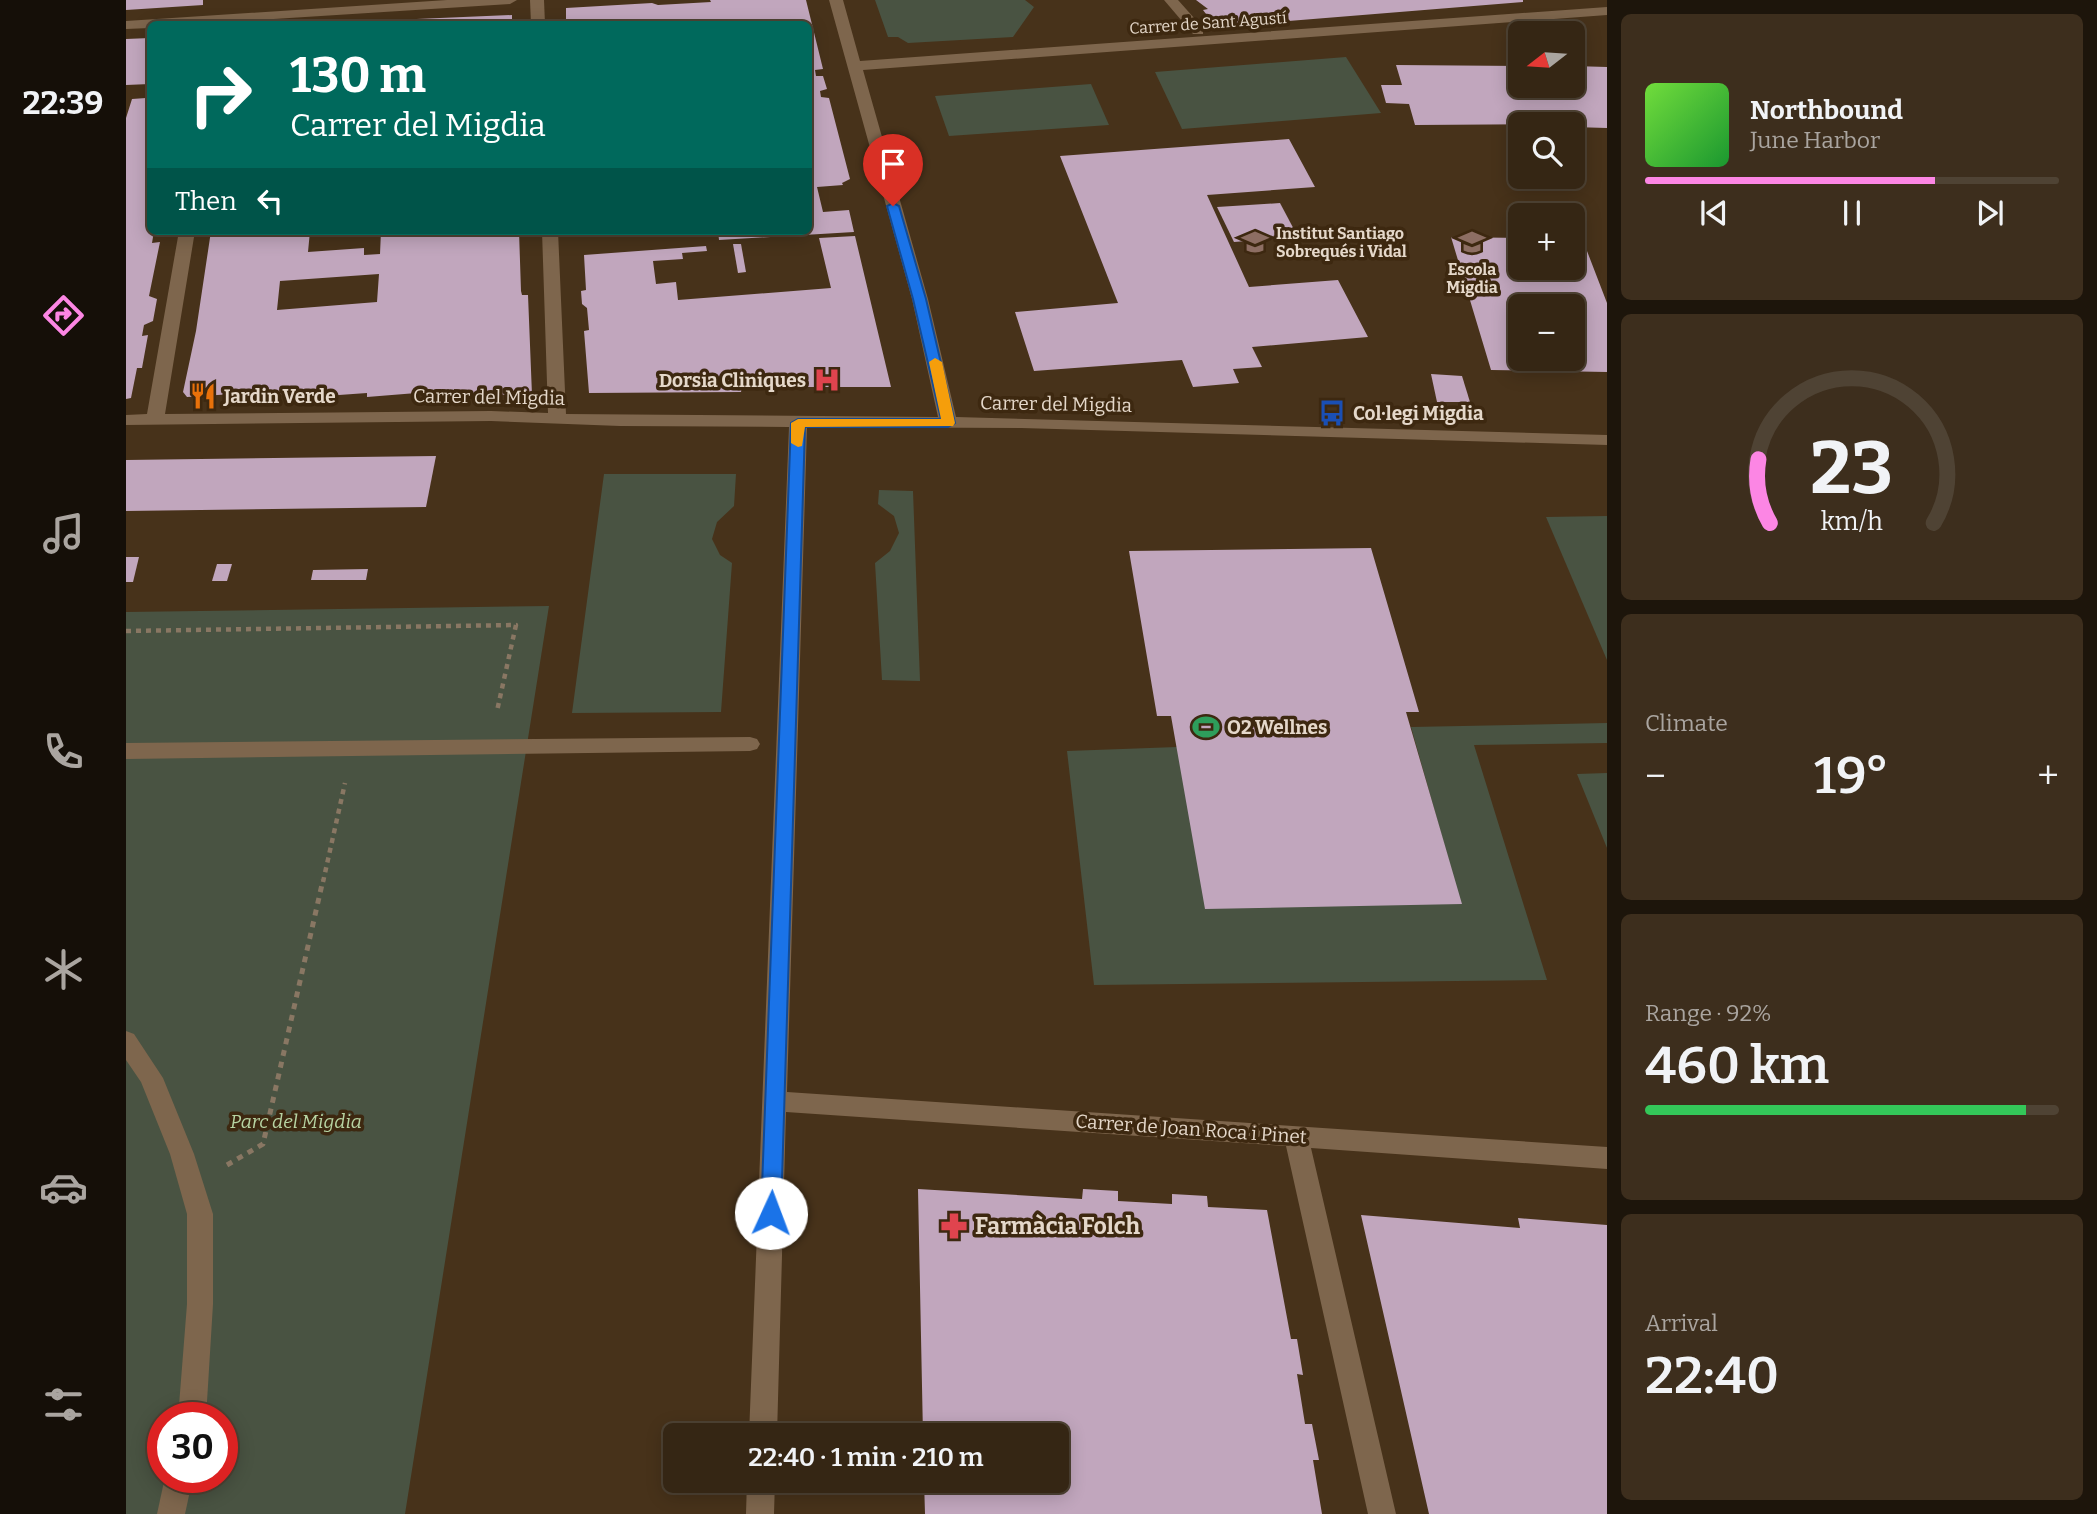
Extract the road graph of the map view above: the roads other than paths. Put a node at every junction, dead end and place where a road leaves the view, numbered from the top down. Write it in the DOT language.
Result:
graph roads {
  1 [pos="510,0"];
  2 [pos="537,0"];
  3 [pos="836,0"];
  4 [pos="1171,0"];
  5 [pos="1607,11"];
  6 [pos="226,15"];
  7 [pos="159,21"];
  8 [pos="538,21"];
  9 [pos="147,22"];
  10 [pos="126,24"];
  11 [pos="1198,31"];
  12 [pos="854,66"];
  13 [pos="186,235"];
  14 [pos="550,235"];
  15 [pos="155,419"];
  16 [pos="557,419"];
  17 [pos="126,420"];
  18 [pos="798,423"];
  19 [pos="948,423"];
  20 [pos="1607,440"];
  21 [pos="750,744"];
  22 [pos="126,751"];
  23 [pos="126,1041"];
  24 [pos="775,1101"];
  25 [pos="1296,1136"];
  26 [pos="1607,1158"];
  27 [pos="193,1402"];
  28 [pos="763,1423"];
  29 [pos="176,1493"];
  30 [pos="761,1493"];
  31 [pos="171,1514"];
  32 [pos="760,1514"];
  33 [pos="1382,1514"];
  1 -- 6 [label="street"];
  2 -- 8 [label="street"];
  3 -- 12 [label="street"];
  4 -- 11 [label="street"];
  5 -- 12 [label="street, Carrer de Sant Agustí"];
  6 -- 7 [label="street"];
  9 -- 10 [label="street"];
  12 -- 19 [label="street"];
  13 -- 15 [label="street"];
  14 -- 16 [label="street"];
  15 -- 16 [label="street, Carrer del Migdia"];
  15 -- 17 [label="street, Carrer del Migdia"];
  16 -- 18 [label="street, Carrer del Migdia"];
  18 -- 19 [label="street, Carrer del Migdia"];
  18 -- 24 [label="street"];
  19 -- 20 [label="street, Carrer del Migdia"];
  21 -- 22 [label="street"];
  23 -- 27 [label="street"];
  24 -- 25 [label="street, Carrer de Joan Roca i Pinet"];
  24 -- 28 [label="street"];
  25 -- 26 [label="street, Carrer de Joan Roca i Pinet"];
  25 -- 33 [label="street"];
  29 -- 31 [label="street"];
  30 -- 32 [label="street"];
}
